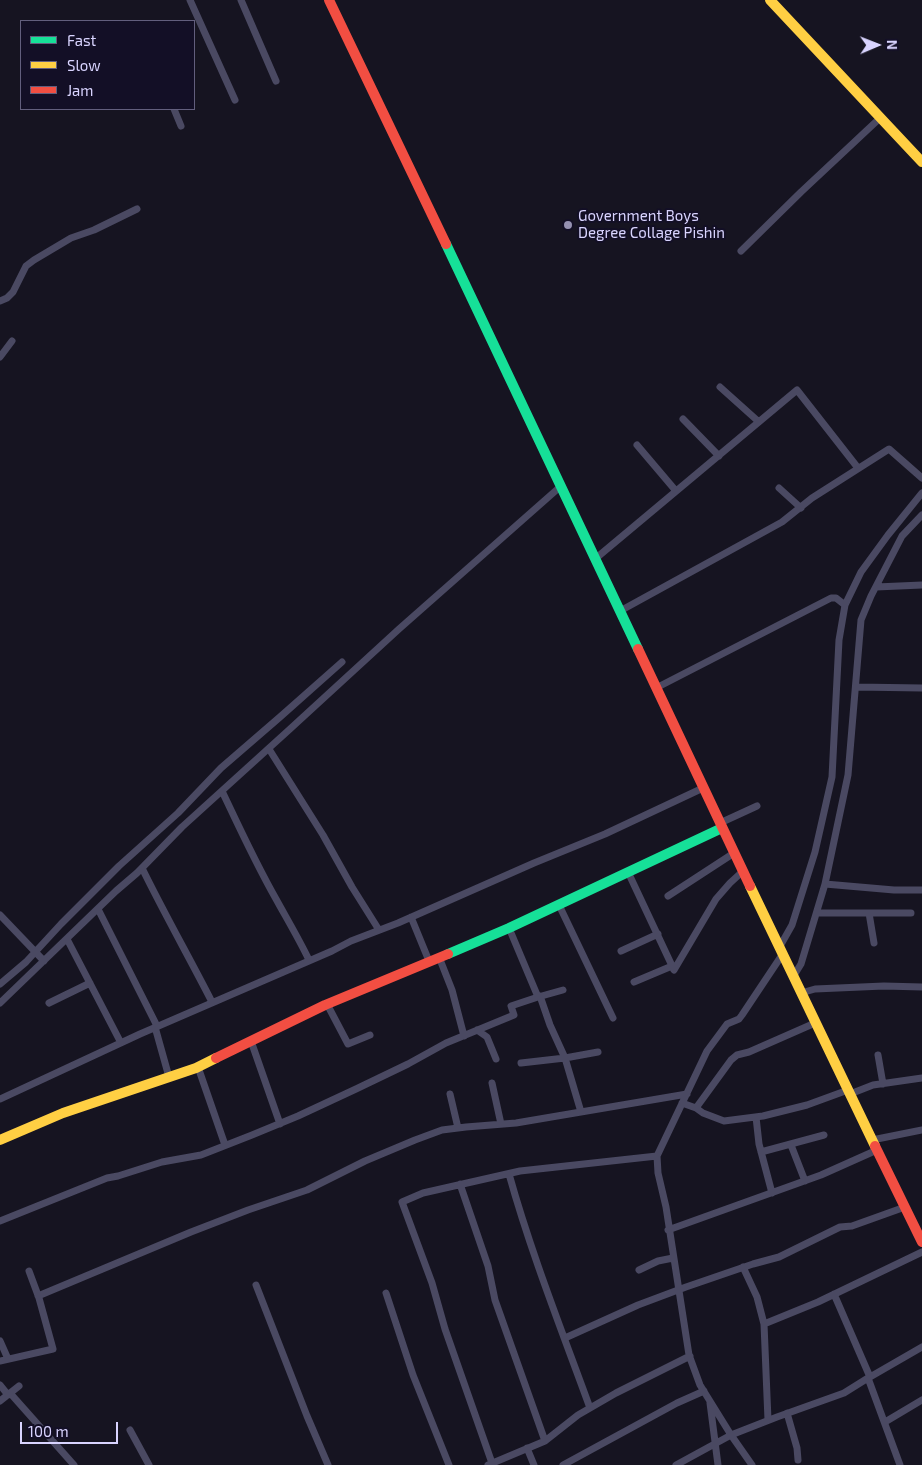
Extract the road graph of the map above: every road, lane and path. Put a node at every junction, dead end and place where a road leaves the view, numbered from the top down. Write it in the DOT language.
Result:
graph roads {
  1 [pos="190,0"];
  2 [pos="240,0"];
  3 [pos="329,0"];
  4 [pos="770,0"];
  5 [pos="276,81"];
  6 [pos="235,100"];
  7 [pos="174,110"];
  8 [pos="880,118"];
  9 [pos="181,126"];
  10 [pos="922,162"];
  11 [pos="137,209"];
  12 [pos="741,251"];
  13 [pos="0,301"];
  14 [pos="12,341"];
  15 [pos="0,357"];
  16 [pos="720,387"];
  17 [pos="683,419"];
  18 [pos="759,422"];
  19 [pos="637,445"];
  20 [pos="718,456"];
  21 [pos="858,468"];
  22 [pos="922,478"];
  23 [pos="561,486"];
  24 [pos="779,488"];
  25 [pos="676,491"];
  26 [pos="922,494"];
  27 [pos="801,508"];
  28 [pos="922,515"];
  29 [pos="595,559"];
  30 [pos="922,585"];
  31 [pos="876,587"];
  32 [pos="845,605"];
  33 [pos="620,611"];
  34 [pos="342,662"];
  35 [pos="856,687"];
  36 [pos="656,688"];
  37 [pos="922,688"];
  38 [pos="269,748"];
  39 [pos="703,788"];
  40 [pos="222,791"];
  41 [pos="757,806"];
  42 [pos="721,826"];
  43 [pos="734,853"];
  44 [pos="142,868"];
  45 [pos="628,872"];
  46 [pos="742,872"];
  47 [pos="825,884"];
  48 [pos="922,890"];
  49 [pos="668,896"];
  50 [pos="559,905"];
  51 [pos="98,909"];
  52 [pos="817,912"];
  53 [pos="869,913"];
  54 [pos="911,913"];
  55 [pos="0,915"];
  56 [pos="411,917"];
  57 [pos="509,928"];
  58 [pos="379,930"];
  59 [pos="658,934"];
  60 [pos="67,939"];
  61 [pos="874,943"];
  62 [pos="621,951"];
  63 [pos="35,952"];
  64 [pos="780,952"];
  65 [pos="434,959"];
  66 [pos="309,960"];
  67 [pos="44,961"];
  68 [pos="672,966"];
  69 [pos="793,977"];
  70 [pos="634,982"];
  71 [pos="90,983"];
  72 [pos="0,984"];
  73 [pos="922,987"];
  74 [pos="563,990"];
  75 [pos="801,993"];
  76 [pos="539,997"];
  77 [pos="212,1002"];
  78 [pos="0,1003"];
  79 [pos="49,1003"];
  80 [pos="327,1004"];
  81 [pos="613,1018"];
  82 [pos="815,1022"];
  83 [pos="156,1026"];
  84 [pos="478,1030"];
  85 [pos="370,1035"];
  86 [pos="464,1036"];
  87 [pos="251,1041"];
  88 [pos="121,1043"];
  89 [pos="598,1052"];
  90 [pos="878,1056"];
  91 [pos="565,1058"];
  92 [pos="496,1059"];
  93 [pos="521,1063"];
  94 [pos="198,1067"];
  95 [pos="168,1077"];
  96 [pos="922,1078"];
  97 [pos="492,1084"];
  98 [pos="883,1084"];
  99 [pos="849,1092"];
  100 [pos="450,1094"];
  101 [pos="687,1094"];
  102 [pos="0,1099"];
  103 [pos="683,1103"];
  104 [pos="694,1108"];
  105 [pos="582,1112"];
  106 [pos="756,1117"];
  107 [pos="280,1124"];
  108 [pos="501,1124"];
  109 [pos="458,1128"];
  110 [pos="922,1130"];
  111 [pos="824,1136"];
  112 [pos="0,1140"];
  113 [pos="872,1140"];
  114 [pos="791,1145"];
  115 [pos="225,1146"];
  116 [pos="877,1150"];
  117 [pos="761,1152"];
  118 [pos="657,1156"];
  119 [pos="509,1174"];
  120 [pos="805,1181"];
  121 [pos="460,1184"];
  122 [pos="772,1193"];
  123 [pos="905,1207"];
  124 [pos="0,1221"];
  125 [pos="919,1228"];
  126 [pos="668,1230"];
  127 [pos="922,1242"];
  128 [pos="922,1252"];
  129 [pos="673,1258"];
  130 [pos="743,1267"];
  131 [pos="639,1270"];
  132 [pos="29,1271"];
  133 [pos="256,1284"];
  134 [pos="678,1290"];
  135 [pos="386,1293"];
  136 [pos="834,1294"];
  137 [pos="38,1296"];
  138 [pos="764,1324"];
  139 [pos="565,1338"];
  140 [pos="0,1341"];
  141 [pos="922,1347"];
  142 [pos="690,1356"];
  143 [pos="4,1360"];
  144 [pos="869,1377"];
  145 [pos="0,1385"];
  146 [pos="19,1386"];
  147 [pos="704,1391"];
  148 [pos="9,1394"];
  149 [pos="922,1400"];
  150 [pos="0,1402"];
  151 [pos="710,1402"];
  152 [pos="590,1408"];
  153 [pos="787,1413"];
  154 [pos="768,1420"];
  155 [pos="885,1422"];
  156 [pos="130,1430"];
  157 [pos="731,1435"];
  158 [pos="545,1441"];
  159 [pos="715,1445"];
  160 [pos="527,1448"];
  161 [pos="798,1460"];
  162 [pos="490,1464"];
  163 [pos="74,1465"];
  164 [pos="149,1465"];
  165 [pos="328,1465"];
  166 [pos="449,1465"];
  167 [pos="534,1465"];
  168 [pos="563,1465"];
  169 [pos="676,1465"];
  170 [pos="718,1465"];
  171 [pos="752,1465"];
  172 [pos="900,1465"];
  1 -- 6 [label="street"];
  2 -- 5 [label="street"];
  3 -- 23 [label="main road"];
  4 -- 8 [label="main road"];
  7 -- 9 [label="street"];
  8 -- 10 [label="main road"];
  8 -- 12 [label="street"];
  11 -- 13 [label="street"];
  14 -- 15 [label="street"];
  16 -- 18 [label="street"];
  17 -- 20 [label="street"];
  18 -- 20 [label="street"];
  18 -- 21 [label="street"];
  19 -- 25 [label="street"];
  20 -- 25 [label="street"];
  21 -- 22 [label="street"];
  21 -- 27 [label="street"];
  23 -- 29 [label="main road"];
  23 -- 38 [label="street"];
  24 -- 27 [label="street"];
  25 -- 29 [label="street"];
  26 -- 32 [label="street"];
  27 -- 33 [label="street"];
  28 -- 31 [label="street"];
  29 -- 33 [label="main road"];
  30 -- 31 [label="street"];
  31 -- 35 [label="street"];
  32 -- 36 [label="street"];
  32 -- 64 [label="street"];
  33 -- 36 [label="main road"];
  34 -- 63 [label="street"];
  35 -- 37 [label="street"];
  35 -- 47 [label="street"];
  36 -- 39 [label="main road"];
  38 -- 40 [label="street"];
  38 -- 58 [label="street"];
  39 -- 42 [label="main road"];
  39 -- 56 [label="street"];
  40 -- 44 [label="street"];
  40 -- 66 [label="street"];
  41 -- 42 [label="street"];
  42 -- 43 [label="main road"];
  42 -- 45 [label="main road"];
  43 -- 46 [label="main road"];
  43 -- 49 [label="street"];
  44 -- 51 [label="street"];
  44 -- 77 [label="street"];
  45 -- 50 [label="main road"];
  45 -- 59 [label="street"];
  46 -- 64 [label="main road"];
  46 -- 68 [label="street"];
  47 -- 48 [label="street"];
  47 -- 52 [label="street"];
  50 -- 57 [label="main road"];
  50 -- 81 [label="street"];
  51 -- 60 [label="street"];
  51 -- 83 [label="street"];
  52 -- 53 [label="street"];
  52 -- 69 [label="street"];
  53 -- 54 [label="street"];
  53 -- 61 [label="street"];
  55 -- 63 [label="street"];
  56 -- 58 [label="street"];
  56 -- 65 [label="street"];
  57 -- 65 [label="main road"];
  57 -- 76 [label="street"];
  58 -- 66 [label="street"];
  59 -- 62 [label="street"];
  59 -- 68 [label="street"];
  60 -- 67 [label="street"];
  60 -- 71 [label="street"];
  63 -- 67 [label="street"];
  63 -- 72 [label="street"];
  64 -- 69 [label="main road"];
  64 -- 101 [label="street"];
  65 -- 80 [label="main road"];
  65 -- 86 [label="street"];
  66 -- 77 [label="street"];
  67 -- 78 [label="street"];
  68 -- 70 [label="street"];
  69 -- 75 [label="main road"];
  71 -- 79 [label="street"];
  71 -- 88 [label="street"];
  73 -- 75 [label="street"];
  74 -- 76 [label="street"];
  75 -- 82 [label="main road"];
  76 -- 84 [label="street"];
  76 -- 91 [label="street"];
  77 -- 83 [label="street"];
  80 -- 85 [label="street"];
  80 -- 87 [label="main road"];
  82 -- 99 [label="main road"];
  82 -- 104 [label="street"];
  83 -- 88 [label="street"];
  83 -- 95 [label="street"];
  84 -- 86 [label="street"];
  84 -- 92 [label="street"];
  86 -- 107 [label="street"];
  87 -- 94 [label="main road"];
  87 -- 107 [label="street"];
  88 -- 102 [label="street"];
  89 -- 91 [label="street"];
  90 -- 98 [label="street"];
  91 -- 93 [label="street"];
  91 -- 105 [label="street"];
  94 -- 95 [label="main road"];
  94 -- 115 [label="street"];
  95 -- 112 [label="main road"];
  96 -- 98 [label="street"];
  97 -- 108 [label="street"];
  98 -- 99 [label="street"];
  99 -- 106 [label="street"];
  99 -- 113 [label="main road"];
  100 -- 109 [label="street"];
  101 -- 103 [label="street"];
  101 -- 105 [label="street"];
  103 -- 104 [label="street"];
  103 -- 118 [label="street"];
  104 -- 106 [label="street"];
  105 -- 108 [label="street"];
  106 -- 117 [label="street"];
  107 -- 115 [label="street"];
  108 -- 109 [label="street"];
  109 -- 137 [label="street"];
  110 -- 113 [label="street"];
  111 -- 114 [label="street"];
  113 -- 116 [label="main road"];
  114 -- 117 [label="street"];
  114 -- 120 [label="street"];
  115 -- 124 [label="street"];
  116 -- 120 [label="street"];
  116 -- 123 [label="main road"];
  117 -- 122 [label="street"];
  118 -- 119 [label="street"];
  118 -- 126 [label="street"];
  119 -- 121 [label="street"];
  119 -- 139 [label="street"];
  120 -- 122 [label="street"];
  121 -- 158 [label="street"];
  121 -- 162 [label="street"];
  122 -- 126 [label="street"];
  123 -- 125 [label="main road"];
  123 -- 130 [label="street"];
  125 -- 127 [label="main road"];
  126 -- 129 [label="street"];
  128 -- 136 [label="street"];
  129 -- 131 [label="street"];
  129 -- 134 [label="street"];
  130 -- 134 [label="street"];
  130 -- 138 [label="street"];
  132 -- 137 [label="street"];
  133 -- 165 [label="street"];
  134 -- 139 [label="street"];
  134 -- 142 [label="street"];
  135 -- 166 [label="street"];
  136 -- 138 [label="street"];
  136 -- 144 [label="street"];
  137 -- 143 [label="street"];
  138 -- 154 [label="street"];
  139 -- 152 [label="street"];
  140 -- 143 [label="street"];
  141 -- 144 [label="street"];
  142 -- 147 [label="street"];
  142 -- 152 [label="street"];
  144 -- 153 [label="street"];
  144 -- 155 [label="street"];
  145 -- 148 [label="street"];
  146 -- 148 [label="street"];
  147 -- 151 [label="street"];
  147 -- 168 [label="street"];
  148 -- 150 [label="street"];
  148 -- 163 [label="street"];
  149 -- 155 [label="street"];
  151 -- 157 [label="street"];
  151 -- 159 [label="street"];
  152 -- 158 [label="street"];
  153 -- 154 [label="street"];
  153 -- 161 [label="street"];
  154 -- 157 [label="street"];
  155 -- 172 [label="street"];
  156 -- 164 [label="street"];
  157 -- 159 [label="street"];
  157 -- 171 [label="street"];
  158 -- 160 [label="street"];
  159 -- 169 [label="street"];
  159 -- 170 [label="street"];
  160 -- 162 [label="street"];
  160 -- 167 [label="street"];
}
